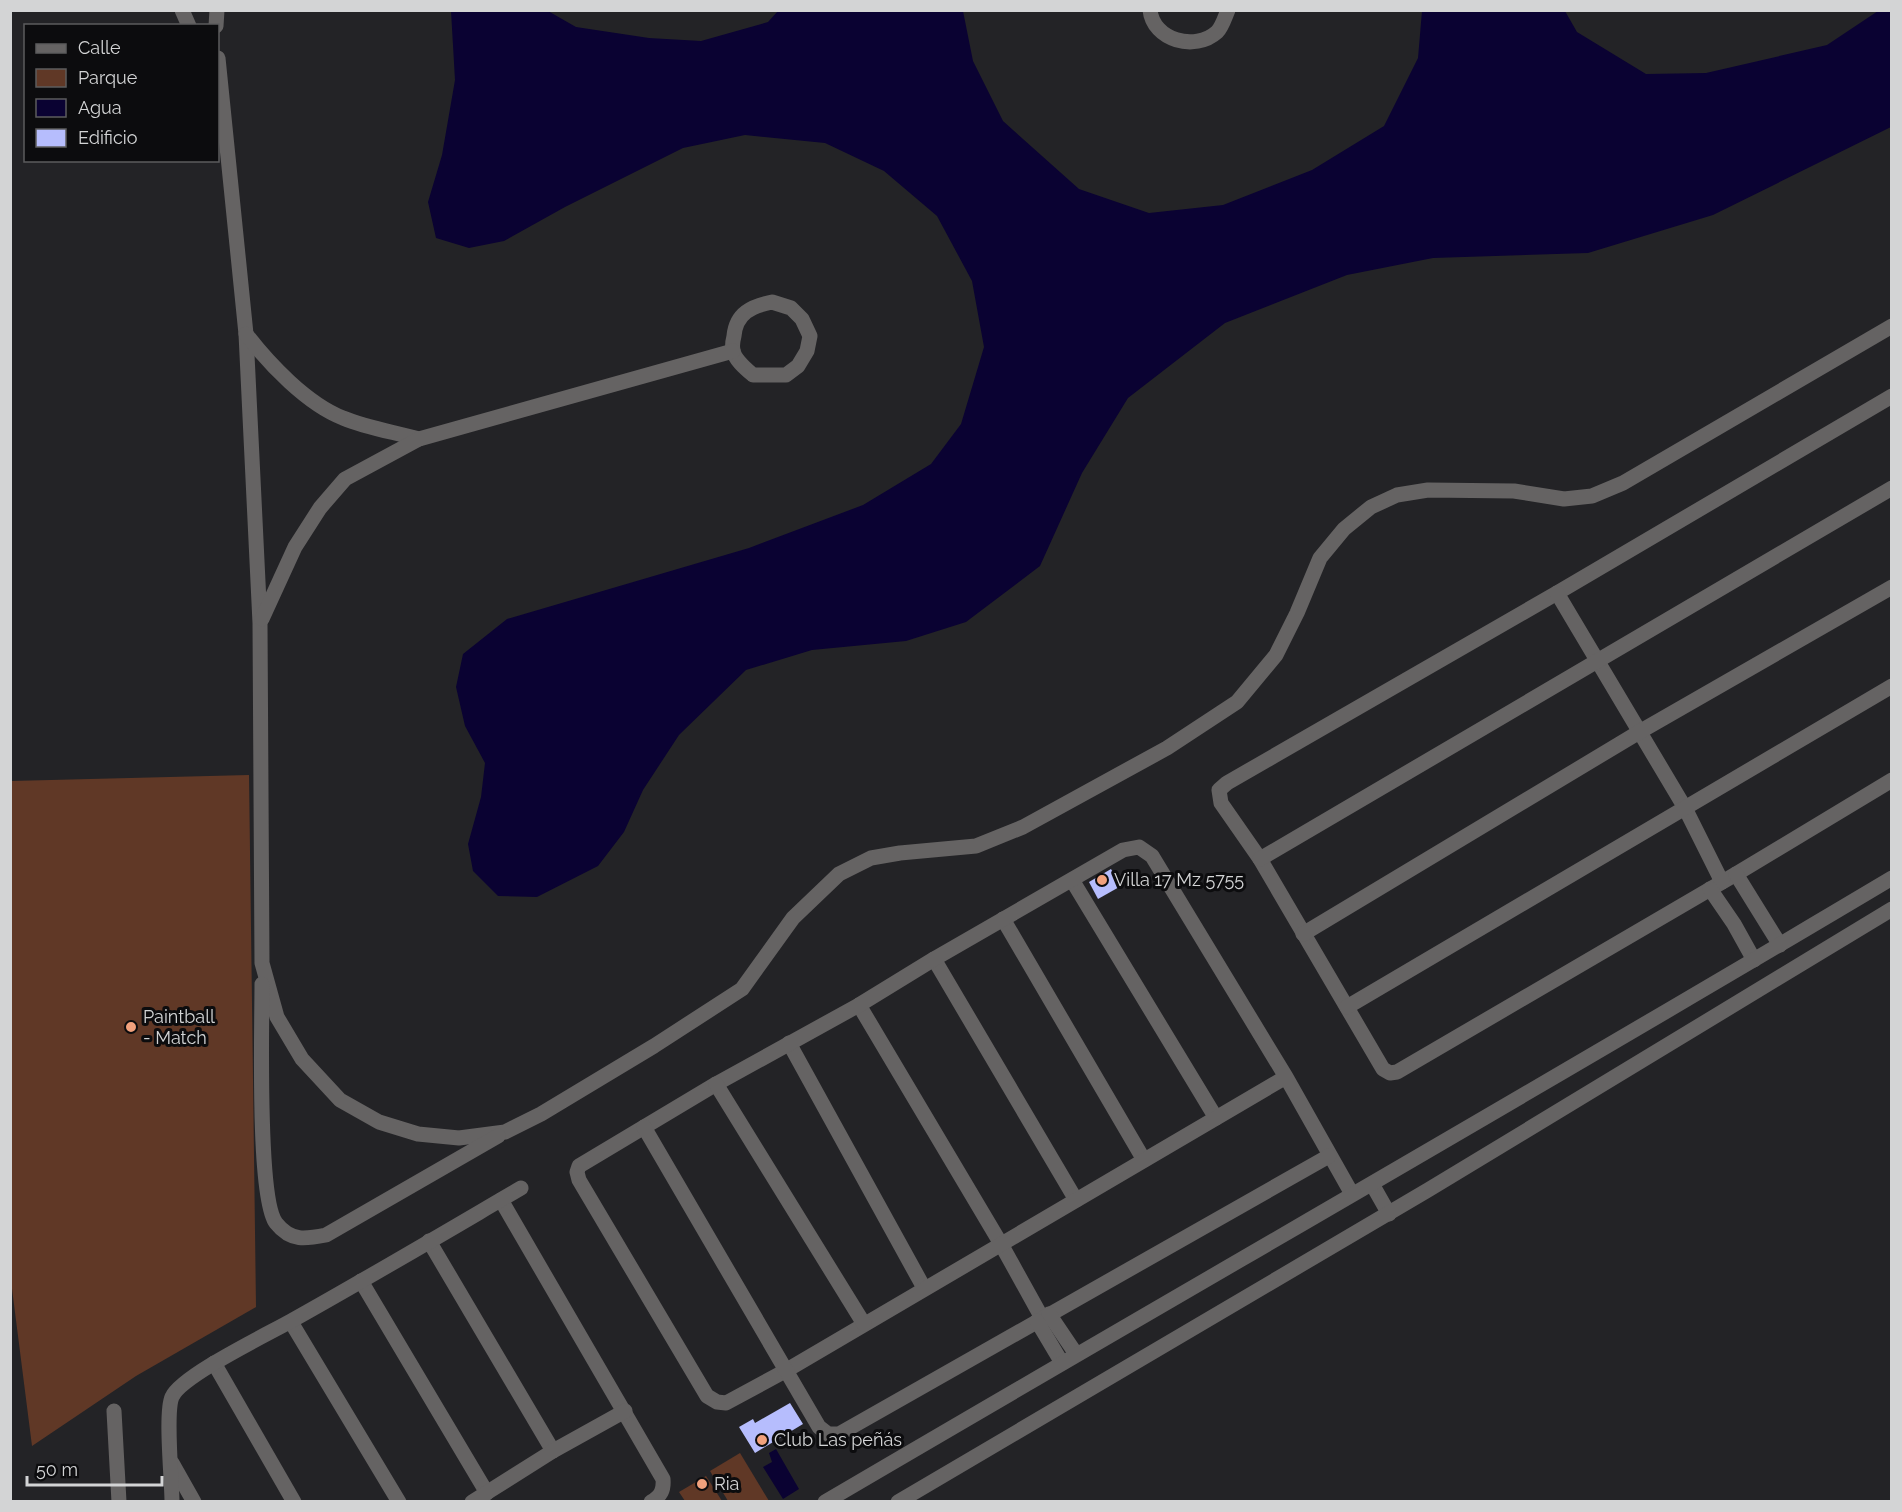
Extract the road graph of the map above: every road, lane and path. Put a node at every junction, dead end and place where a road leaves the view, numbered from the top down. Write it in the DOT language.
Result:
graph roads {
  1 [pos="182,10"];
  2 [pos="1150,10"];
  3 [pos="1228,10"];
  4 [pos="188,24"];
  5 [pos="219,93"];
  6 [pos="1892,326"];
  7 [pos="246,334"];
  8 [pos="733,351"];
  9 [pos="1892,396"];
  10 [pos="419,439"];
  11 [pos="1892,488"];
  12 [pos="1892,587"];
  13 [pos="1557,593"];
  14 [pos="260,623"];
  15 [pos="1597,661"];
  16 [pos="1892,686"];
  17 [pos="1641,731"];
  18 [pos="1892,780"];
  19 [pos="1685,808"];
  20 [pos="1260,859"];
  21 [pos="1736,874"];
  22 [pos="1892,878"];
  23 [pos="1072,880"];
  24 [pos="1716,885"];
  25 [pos="1892,909"];
  26 [pos="1003,919"];
  27 [pos="1303,934"];
  28 [pos="1780,945"];
  29 [pos="934,959"];
  30 [pos="1754,960"];
  31 [pos="262,963"];
  32 [pos="859,1005"];
  33 [pos="1347,1007"];
  34 [pos="789,1043"];
  35 [pos="1286,1077"];
  36 [pos="716,1084"];
  37 [pos="1216,1118"];
  38 [pos="644,1127"];
  39 [pos="506,1132"];
  40 [pos="1329,1156"];
  41 [pos="1144,1160"];
  42 [pos="1372,1184"];
  43 [pos="521,1188"];
  44 [pos="1352,1194"];
  45 [pos="501,1200"];
  46 [pos="1076,1200"];
  47 [pos="1389,1214"];
  48 [pos="429,1241"];
  49 [pos="1001,1244"];
  50 [pos="361,1281"];
  51 [pos="924,1288"];
  52 [pos="1043,1317"];
  53 [pos="291,1322"];
  54 [pos="864,1324"];
  55 [pos="1069,1358"];
  56 [pos="214,1363"];
  57 [pos="787,1370"];
  58 [pos="114,1411"];
  59 [pos="625,1411"];
  60 [pos="553,1451"];
  61 [pos="171,1462"];
  62 [pos="487,1493"];
  63 [pos="119,1502"];
  64 [pos="172,1502"];
  65 [pos="194,1502"];
  66 [pos="294,1502"];
  67 [pos="399,1502"];
  68 [pos="472,1502"];
  69 [pos="651,1502"];
  70 [pos="825,1502"];
  71 [pos="898,1502"];
  1 -- 4 [label="street"];
  2 -- 3 [label="street"];
  5 -- 7 [label="street"];
  6 -- 39 [label="street"];
  7 -- 10 [label="street"];
  7 -- 14 [label="street"];
  8 -- 8 [label="street"];
  8 -- 10 [label="street"];
  9 -- 13 [label="street"];
  10 -- 14 [label="street"];
  11 -- 15 [label="street"];
  12 -- 17 [label="street"];
  13 -- 15 [label="street"];
  13 -- 20 [label="street"];
  14 -- 31 [label="street"];
  15 -- 17 [label="street"];
  15 -- 20 [label="street"];
  16 -- 19 [label="street"];
  17 -- 19 [label="street"];
  17 -- 27 [label="street"];
  18 -- 21 [label="street"];
  19 -- 24 [label="street"];
  19 -- 33 [label="street"];
  20 -- 27 [label="street"];
  21 -- 24 [label="street"];
  21 -- 28 [label="street"];
  22 -- 28 [label="street"];
  23 -- 26 [label="street"];
  23 -- 35 [label="street"];
  23 -- 37 [label="street"];
  24 -- 30 [label="street"];
  24 -- 33 [label="street"];
  25 -- 47 [label="street"];
  26 -- 29 [label="street"];
  26 -- 41 [label="street"];
  27 -- 33 [label="street"];
  28 -- 30 [label="street"];
  29 -- 32 [label="street"];
  29 -- 46 [label="street"];
  30 -- 42 [label="street"];
  31 -- 39 [label="street"];
  31 -- 39 [label="street"];
  32 -- 34 [label="street"];
  32 -- 49 [label="street"];
  34 -- 36 [label="street"];
  34 -- 51 [label="street"];
  35 -- 37 [label="street"];
  35 -- 40 [label="street"];
  36 -- 38 [label="street"];
  36 -- 54 [label="street"];
  37 -- 41 [label="street"];
  38 -- 57 [label="street"];
  38 -- 57 [label="street"];
  40 -- 44 [label="street"];
  40 -- 52 [label="street"];
  41 -- 46 [label="street"];
  42 -- 44 [label="street"];
  42 -- 47 [label="street"];
  43 -- 45 [label="street"];
  44 -- 55 [label="street"];
  45 -- 48 [label="street"];
  45 -- 59 [label="street"];
  46 -- 49 [label="street"];
  47 -- 71 [label="street"];
  48 -- 50 [label="street"];
  48 -- 60 [label="street"];
  49 -- 51 [label="street"];
  49 -- 52 [label="street"];
  50 -- 53 [label="street"];
  50 -- 62 [label="street"];
  51 -- 54 [label="street"];
  52 -- 55 [label="street"];
  52 -- 57 [label="street"];
  53 -- 56 [label="street"];
  53 -- 67 [label="street"];
  54 -- 57 [label="street"];
  55 -- 70 [label="street"];
  56 -- 61 [label="street"];
  56 -- 66 [label="street"];
  58 -- 63 [label="street"];
  59 -- 60 [label="street"];
  59 -- 69 [label="street"];
  60 -- 62 [label="street"];
  61 -- 64 [label="street"];
  61 -- 65 [label="street"];
  62 -- 68 [label="street"];
}
